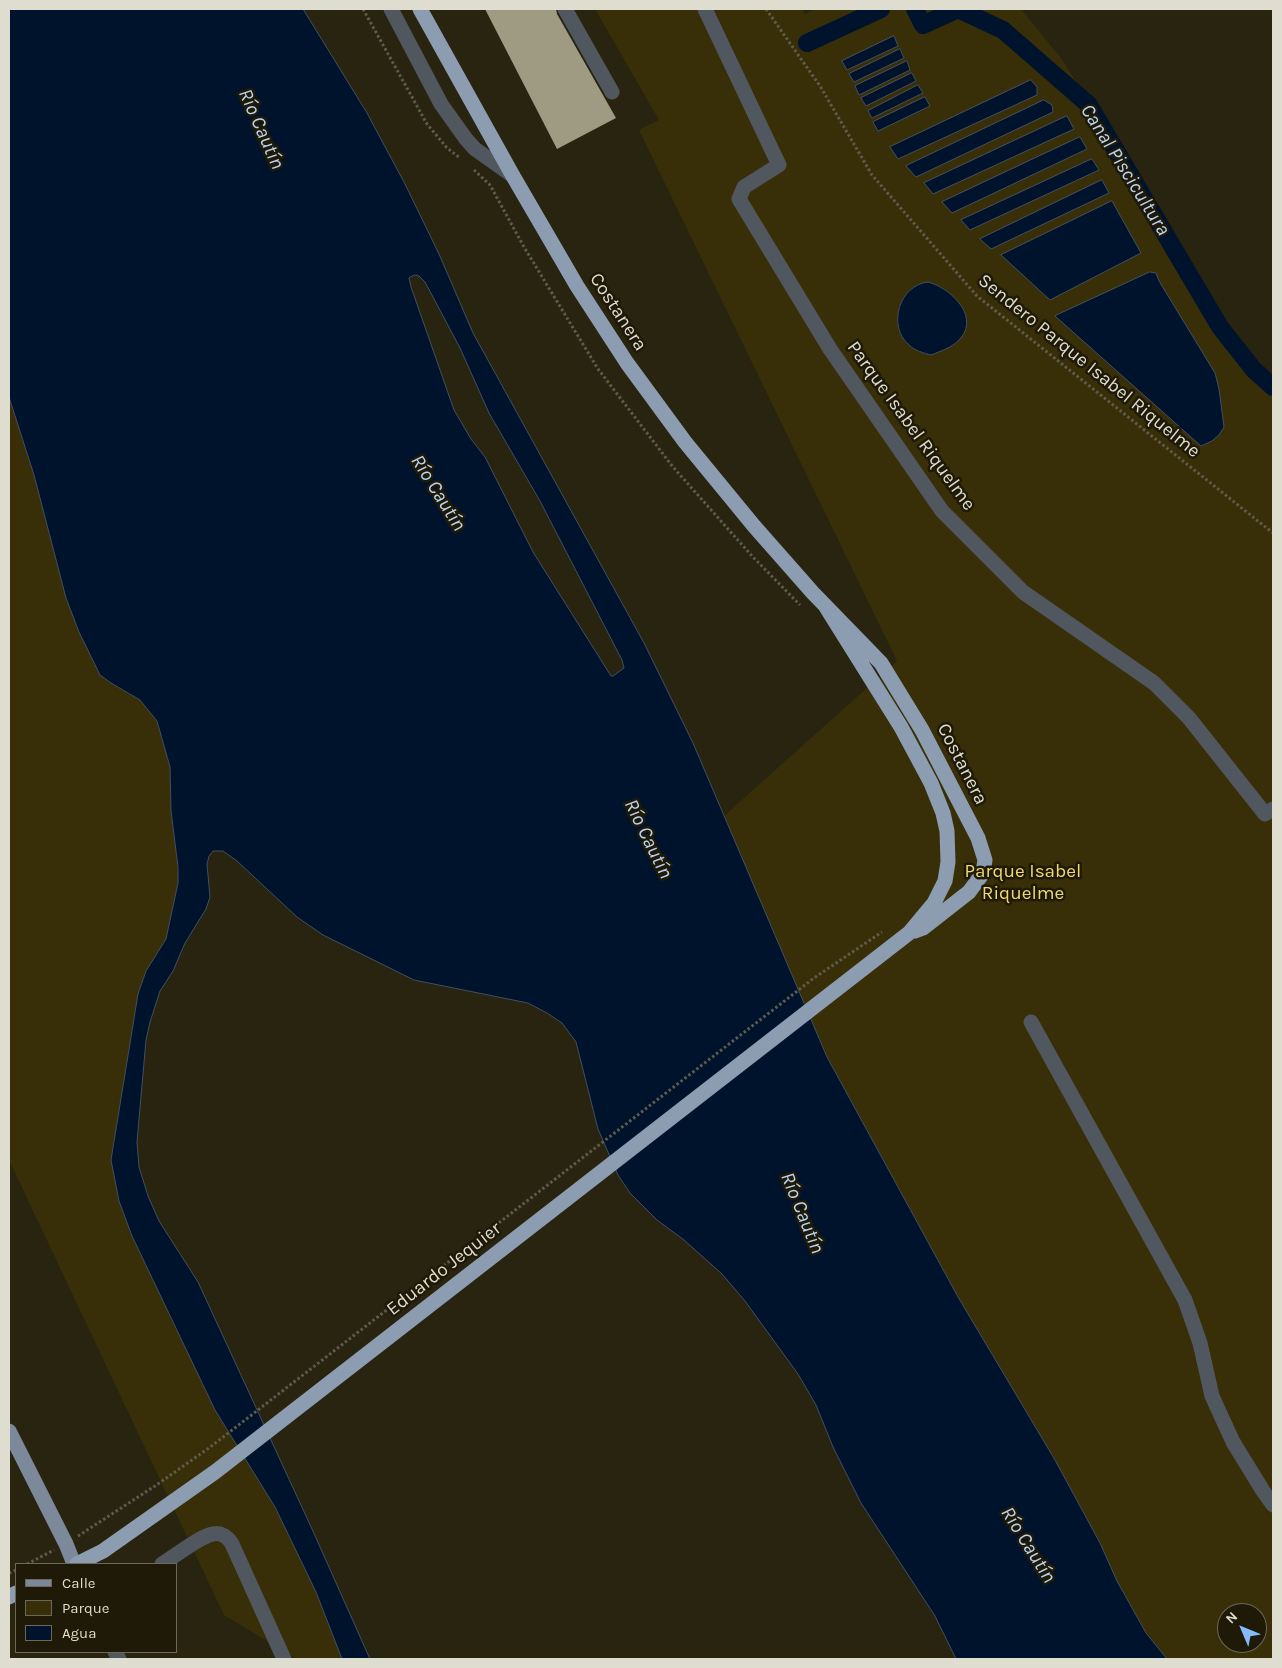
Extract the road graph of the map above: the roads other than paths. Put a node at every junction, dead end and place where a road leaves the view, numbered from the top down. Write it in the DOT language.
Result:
graph roads {
  1 [pos="391,9"];
  2 [pos="420,9"];
  3 [pos="565,9"];
  4 [pos="706,9"];
  5 [pos="612,92"];
  6 [pos="513,176"];
  7 [pos="826,608"];
  8 [pos="1273,809"];
  9 [pos="909,934"];
  10 [pos="828,997"];
  11 [pos="1031,1022"];
  12 [pos="9,1431"];
  13 [pos="1273,1505"];
  14 [pos="76,1563"];
  15 [pos="78,1563"];
  16 [pos="164,1563"];
  17 [pos="284,1659"];
  1 -- 6 [label="street"];
  2 -- 6 [label="highway, Costanera"];
  3 -- 5 [label="street"];
  4 -- 8 [label="street, Parque Isabel Riquelme"];
  6 -- 7 [label="highway, Costanera"];
  7 -- 9 [label="highway, Costanera"];
  7 -- 9 [label="highway, Costanera"];
  9 -- 10 [label="highway, Costanera"];
  10 -- 15 [label="highway, Eduardo Jequier"];
  11 -- 13 [label="street"];
  12 -- 14 [label="main road"];
  16 -- 17 [label="street"];
}
